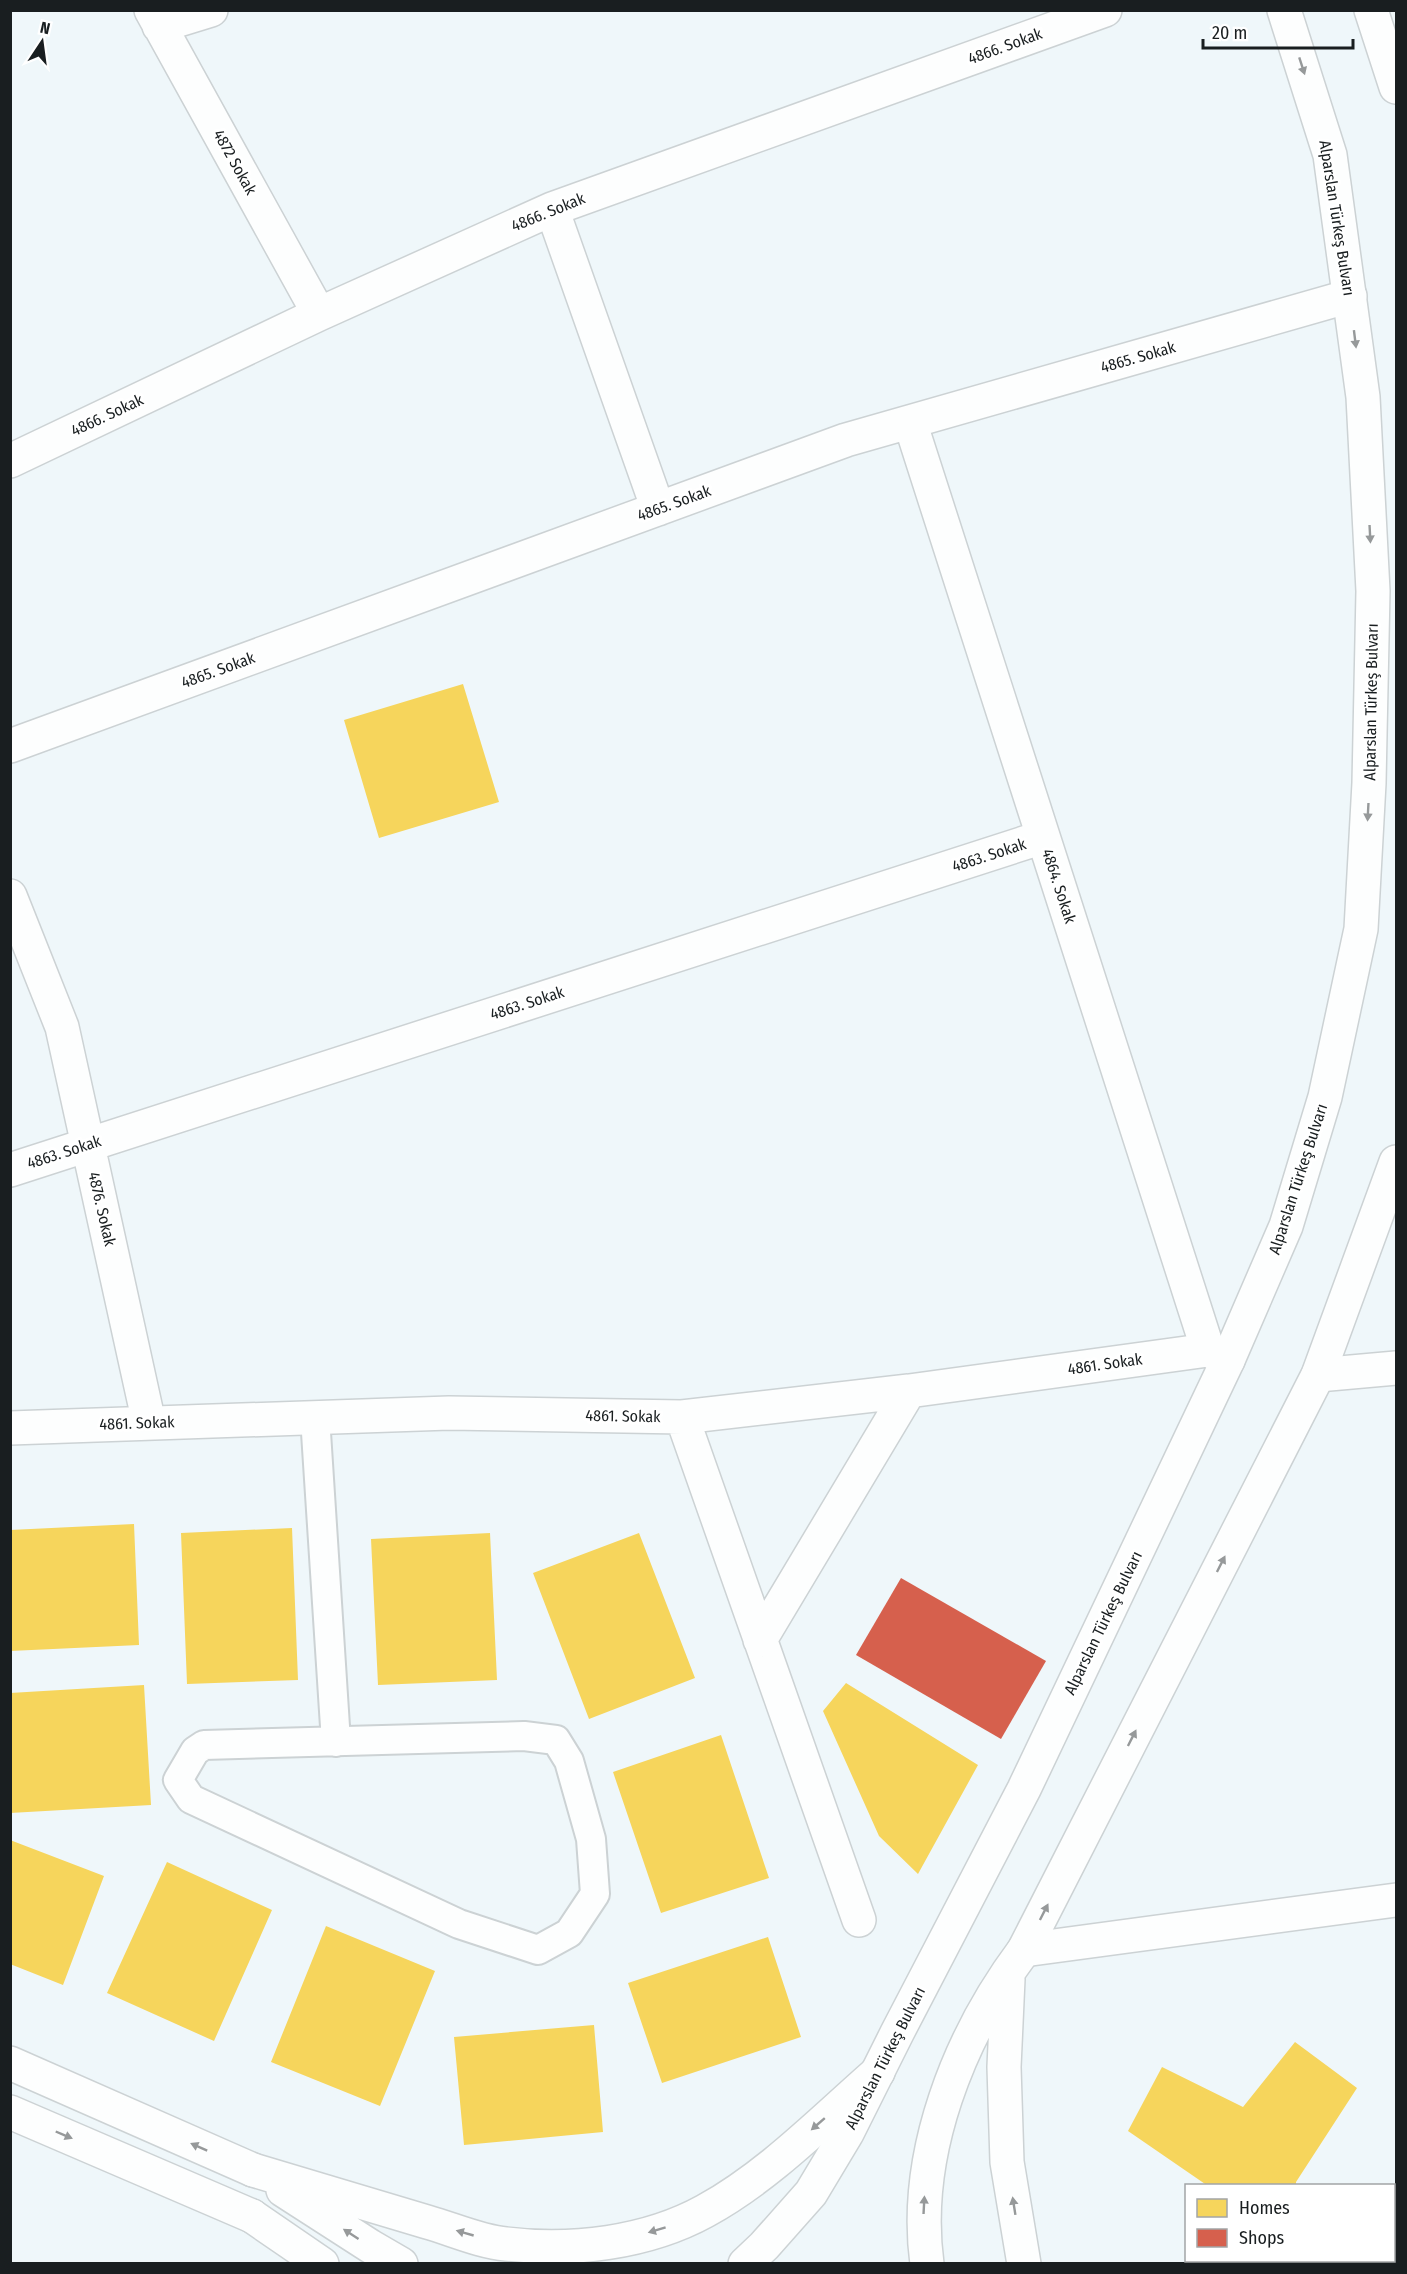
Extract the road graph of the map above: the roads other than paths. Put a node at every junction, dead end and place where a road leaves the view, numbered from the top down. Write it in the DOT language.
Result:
graph roads {
  1 [pos="211,10"];
  2 [pos="1105,10"];
  3 [pos="1284,10"];
  4 [pos="1371,10"];
  5 [pos="155,18"];
  6 [pos="1396,87"];
  7 [pos="552,208"];
  8 [pos="1350,296"];
  9 [pos="319,314"];
  10 [pos="910,422"];
  11 [pos="10,461"];
  12 [pos="658,509"];
  13 [pos="10,746"];
  14 [pos="1043,837"];
  15 [pos="10,896"];
  16 [pos="88,1144"];
  17 [pos="1396,1162"];
  18 [pos="10,1170"];
  19 [pos="1218,1355"];
  20 [pos="1396,1368"];
  21 [pos="1318,1375"];
  22 [pos="909,1391"];
  23 [pos="315,1417"];
  24 [pos="682,1418"];
  25 [pos="150,1423"];
  26 [pos="10,1428"];
  27 [pos="760,1640"];
  28 [pos="336,1742"];
  29 [pos="1396,1874"];
  30 [pos="1387,1901"];
  31 [pos="859,1920"];
  32 [pos="1016,1961"];
  33 [pos="10,2063"];
  34 [pos="878,2072"];
  35 [pos="10,2112"];
  36 [pos="253,2170"];
  37 [pos="252,2216"];
  38 [pos="284,2264"];
  39 [pos="322,2264"];
  40 [pos="402,2264"];
  41 [pos="745,2264"];
  42 [pos="927,2264"];
  43 [pos="1024,2264"];
  1 -- 5 [label="street"];
  2 -- 7 [label="street, 4866. Sokak"];
  3 -- 8 [label="street, Alparslan Türkeş Bulvarı, one-way"];
  4 -- 6 [label="street"];
  5 -- 9 [label="street, 4872 Sokak"];
  7 -- 9 [label="street, 4866. Sokak"];
  7 -- 12 [label="street"];
  8 -- 10 [label="street, 4865. Sokak"];
  8 -- 19 [label="street, Alparslan Türkeş Bulvarı, one-way"];
  9 -- 11 [label="street, 4866. Sokak"];
  10 -- 12 [label="street, 4865. Sokak"];
  10 -- 14 [label="street, 4864. Sokak"];
  12 -- 13 [label="street, 4865. Sokak"];
  14 -- 16 [label="street, 4863. Sokak"];
  14 -- 19 [label="street, 4864. Sokak"];
  15 -- 16 [label="street, 4876. Sokak"];
  16 -- 18 [label="street, 4863. Sokak"];
  16 -- 25 [label="street, 4876. Sokak"];
  17 -- 21 [label="street"];
  19 -- 22 [label="street, 4861. Sokak"];
  19 -- 34 [label="street, Alparslan Türkeş Bulvarı"];
  20 -- 21 [label="street"];
  32 -- 21 [label="street, one-way"];
  22 -- 24 [label="street, 4861. Sokak"];
  22 -- 27 [label="street"];
  23 -- 24 [label="street, 4861. Sokak"];
  23 -- 25 [label="street, 4861. Sokak"];
  23 -- 28 [label="lane"];
  24 -- 27 [label="street"];
  25 -- 26 [label="street, 4861. Sokak"];
  27 -- 31 [label="street"];
  28 -- 28 [label="lane"];
  29 -- 30 [label="street"];
  30 -- 32 [label="street"];
  42 -- 32 [label="street, one-way"];
  43 -- 32 [label="street, one-way"];
  36 -- 33 [label="street, one-way"];
  34 -- 36 [label="street, one-way"];
  34 -- 41 [label="street, Alparslan Türkeş Bulvarı"];
  35 -- 37 [label="street, one-way"];
  40 -- 36 [label="street, one-way"];
  37 -- 38 [label="street"];
  37 -- 39 [label="street"];
}
